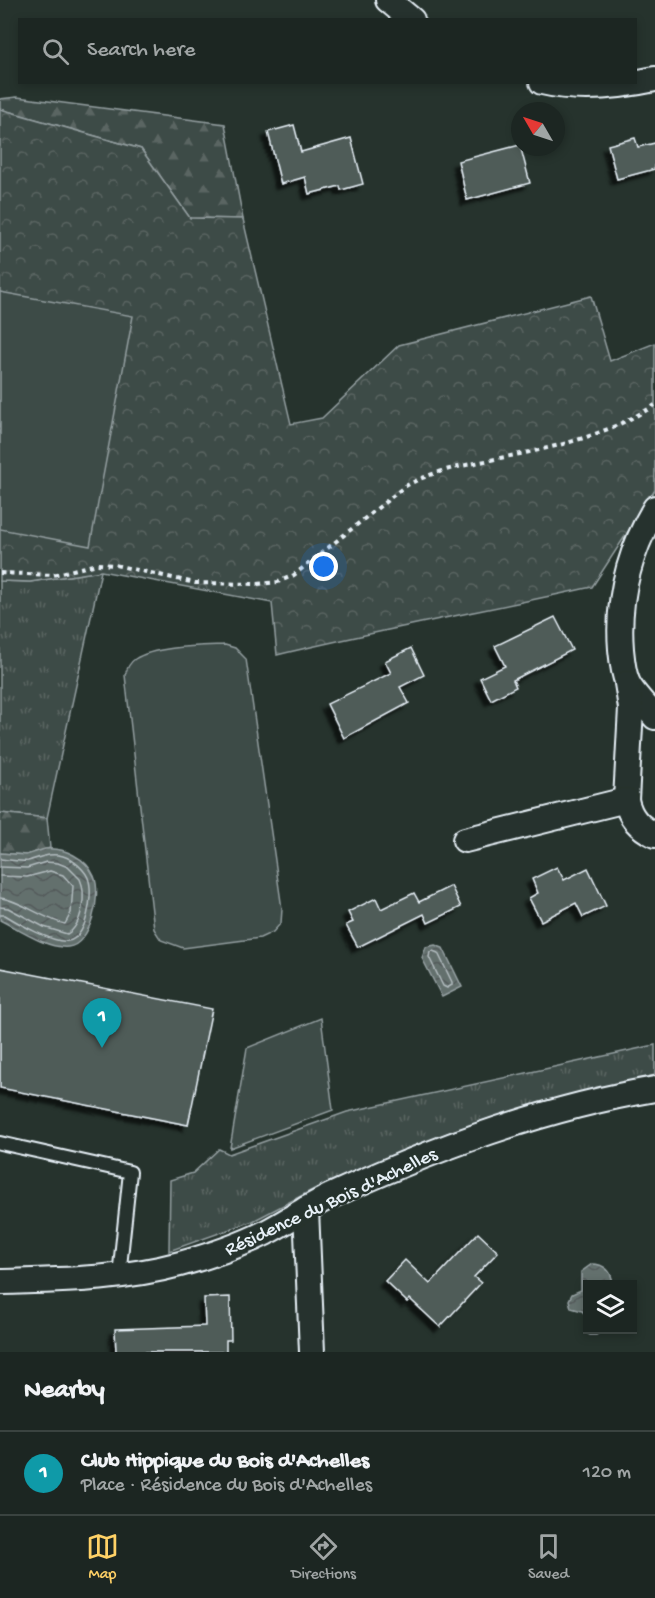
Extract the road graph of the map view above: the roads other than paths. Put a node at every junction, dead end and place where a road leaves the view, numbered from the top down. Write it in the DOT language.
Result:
graph roads {
  1 [pos="388,0"];
  2 [pos="410,18"];
  3 [pos="655,80"];
  4 [pos="637,83"];
  5 [pos="560,84"];
  6 [pos="626,84"];
  7 [pos="655,508"];
  8 [pos="627,682"];
  9 [pos="655,717"];
  10 [pos="626,800"];
  11 [pos="655,835"];
  12 [pos="465,840"];
  13 [pos="655,1089"];
  14 [pos="0,1143"];
  15 [pos="306,1209"];
  16 [pos="119,1276"];
  17 [pos="0,1282"];
  18 [pos="312,1352"];
  1 -- 2 [label="street"];
  3 -- 4 [label="street"];
  5 -- 6 [label="street"];
  7 -- 8 [label="street"];
  8 -- 9 [label="street"];
  8 -- 10 [label="street"];
  10 -- 11 [label="street"];
  10 -- 12 [label="street"];
  13 -- 15 [label="street, Résidence du Bois d'Achelles"];
  14 -- 16 [label="lane"];
  15 -- 16 [label="street, Résidence du Bois d'Achelles"];
  15 -- 18 [label="street"];
  16 -- 17 [label="street, Résidence du Bois d'Achelles"];
}
